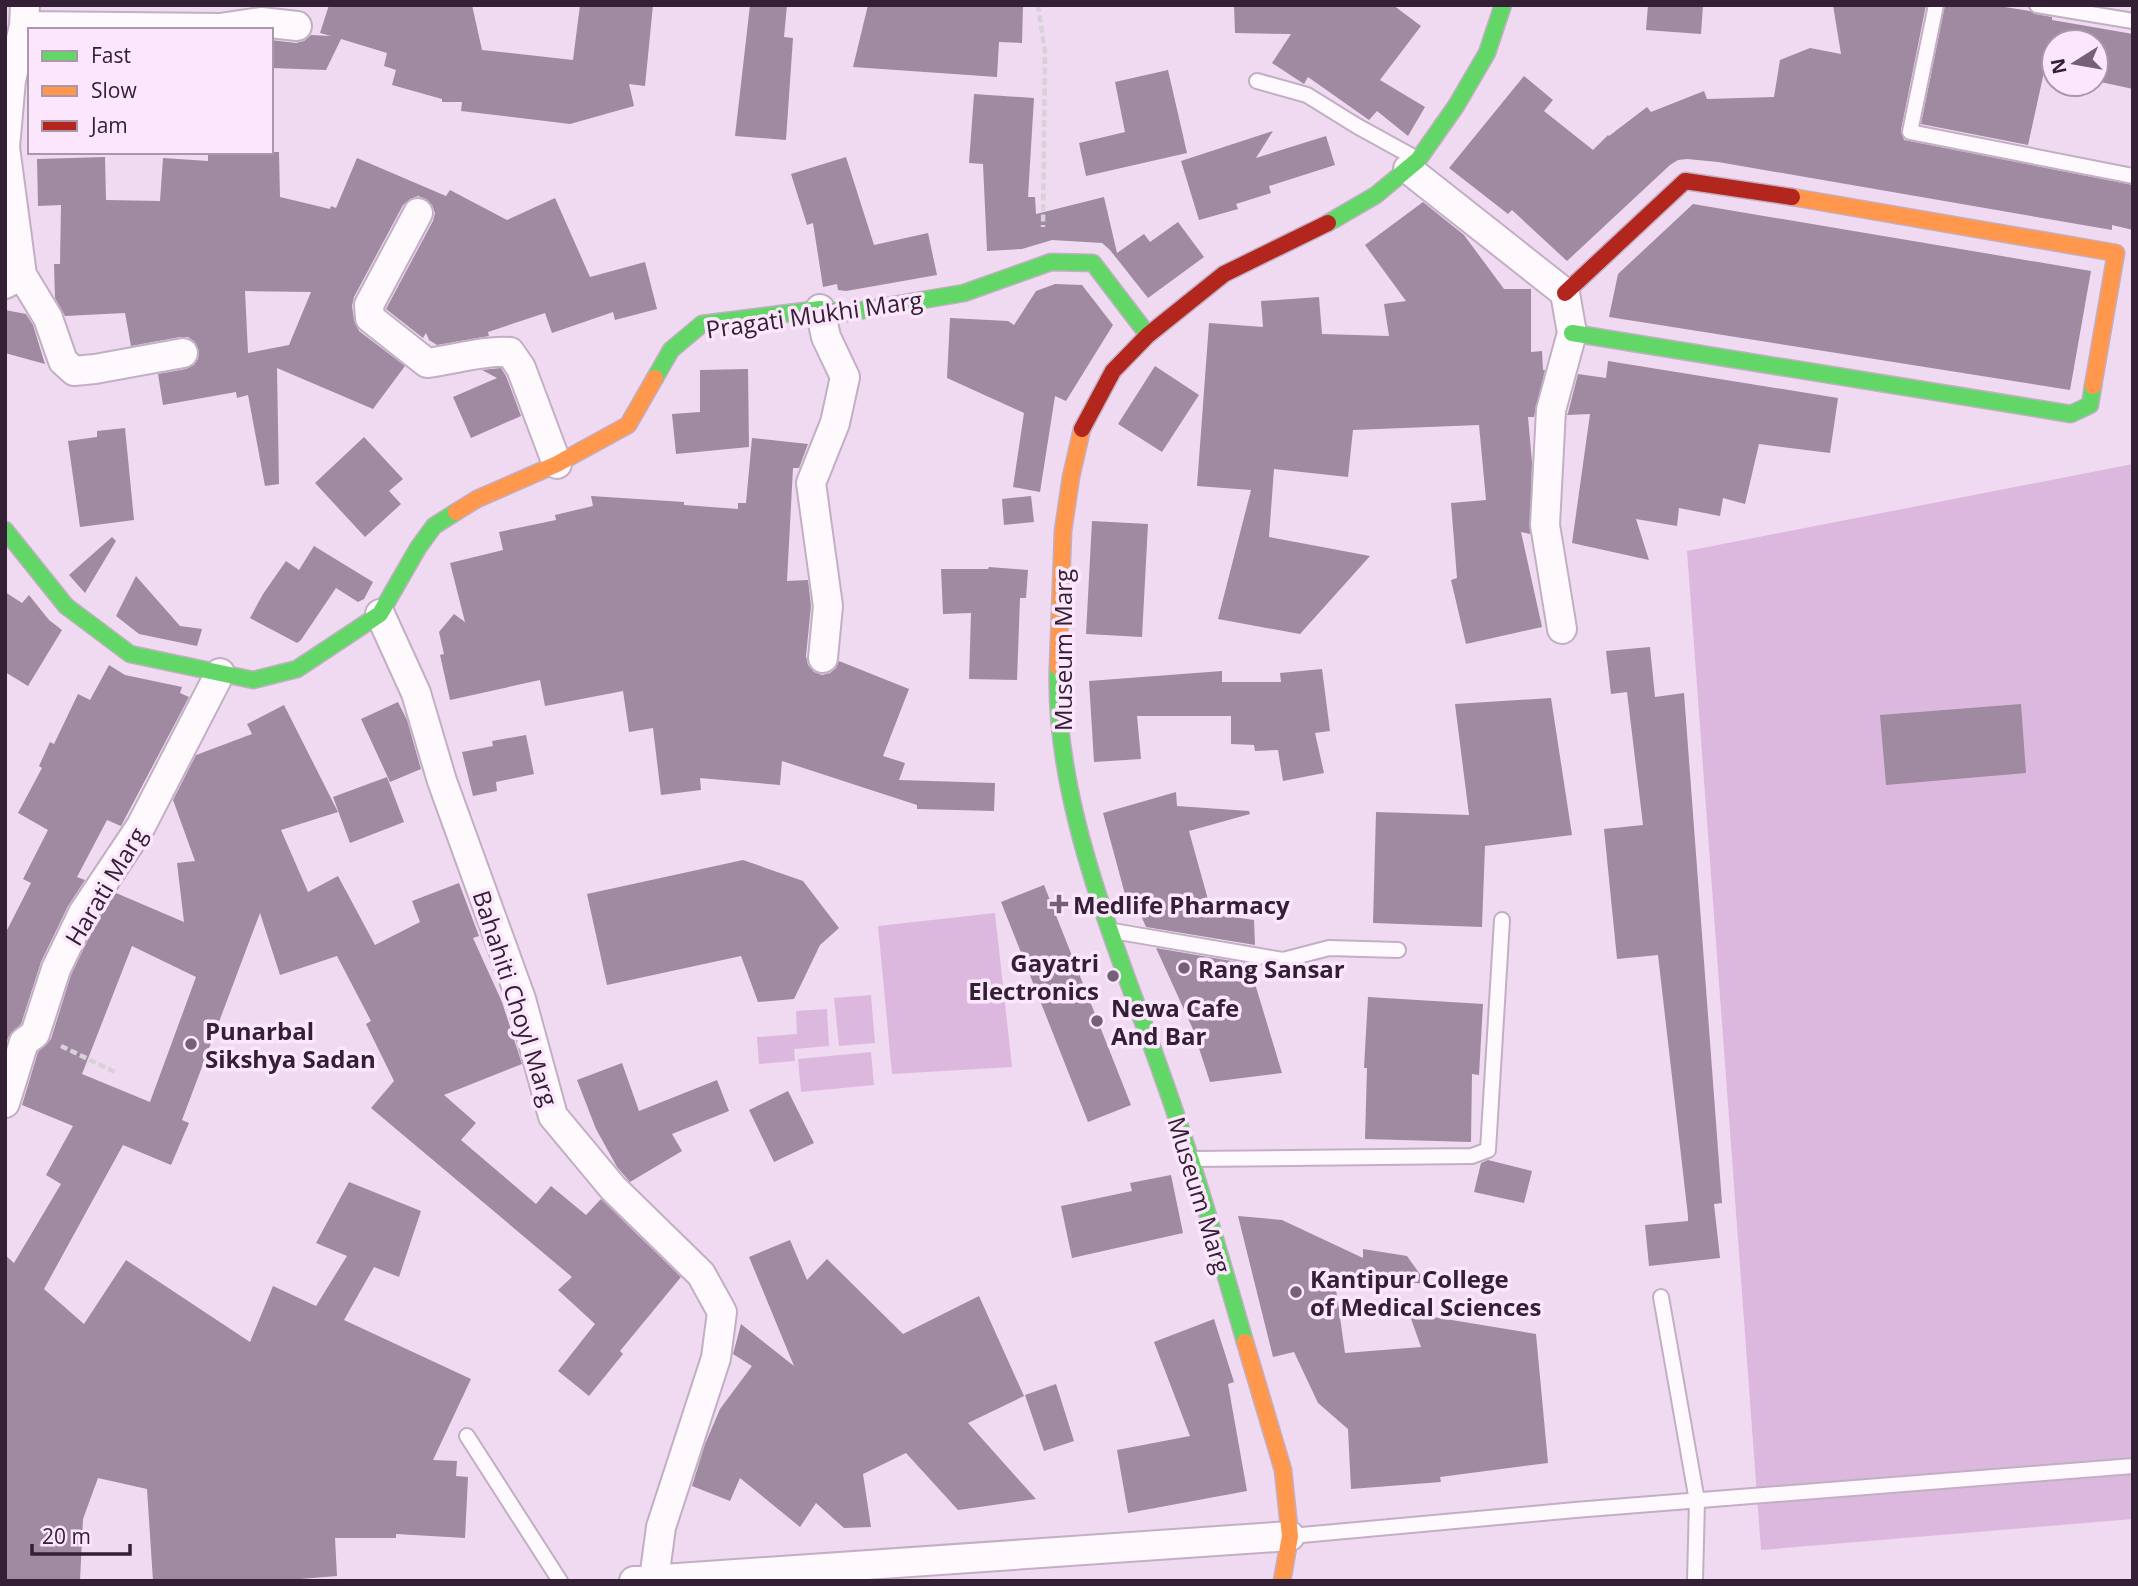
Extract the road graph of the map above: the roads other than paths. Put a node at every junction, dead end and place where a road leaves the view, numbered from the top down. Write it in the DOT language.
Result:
graph roads {
  1 [pos="1503,5"];
  2 [pos="1936,5"];
  3 [pos="2037,5"];
  4 [pos="25,15"];
  5 [pos="2133,22"];
  6 [pos="297,26"];
  7 [pos="1256,81"];
  8 [pos="28,146"];
  9 [pos="5,147"];
  10 [pos="1413,164"];
  11 [pos="2133,176"];
  12 [pos="418,213"];
  13 [pos="14,280"];
  14 [pos="1565,293"];
  15 [pos="820,309"];
  16 [pos="1572,333"];
  17 [pos="1148,335"];
  18 [pos="183,353"];
  19 [pos="557,464"];
  20 [pos="5,530"];
  21 [pos="380,614"];
  22 [pos="1562,629"];
  23 [pos="823,658"];
  24 [pos="220,673"];
  25 [pos="1502,920"];
  26 [pos="1109,930"];
  27 [pos="1398,950"];
  28 [pos="5,1103"];
  29 [pos="1189,1159"];
  30 [pos="1661,1297"];
  31 [pos="467,1436"];
  32 [pos="2133,1466"];
  33 [pos="1698,1501"];
  34 [pos="1290,1536"];
  35 [pos="644,1580"];
  36 [pos="560,1581"];
  37 [pos="1282,1581"];
  38 [pos="1695,1581"];
  1 -- 10 [label="street, Museum Marg"];
  2 -- 11 [label="lane"];
  3 -- 5 [label="lane"];
  4 -- 6 [label="street"];
  4 -- 9 [label="street"];
  7 -- 10 [label="lane"];
  8 -- 9 [label="street"];
  9 -- 13 [label="street"];
  10 -- 14 [label="street"];
  10 -- 17 [label="street, Museum Marg"];
  12 -- 19 [label="street"];
  13 -- 18 [label="street"];
  14 -- 16 [label="street"];
  14 -- 16 [label="street"];
  15 -- 17 [label="street, Pragati Mukhi Marg"];
  15 -- 19 [label="street, Pragati Mukhi Marg"];
  15 -- 23 [label="street"];
  16 -- 22 [label="street"];
  17 -- 26 [label="street, Museum Marg"];
  19 -- 21 [label="street, Pragati Mukhi Marg"];
  20 -- 24 [label="street, Pragati Mukhi Marg"];
  21 -- 24 [label="street, Pragati Mukhi Marg"];
  21 -- 35 [label="street, Bahahiti Choyl Marg"];
  24 -- 28 [label="street, Harati Marg"];
  25 -- 29 [label="lane"];
  26 -- 27 [label="lane"];
  26 -- 29 [label="street, Museum Marg"];
  29 -- 34 [label="street, Museum Marg"];
  30 -- 33 [label="lane"];
  31 -- 36 [label="lane"];
  32 -- 33 [label="lane"];
  33 -- 34 [label="lane"];
  33 -- 38 [label="lane"];
  34 -- 35 [label="street"];
  34 -- 37 [label="street, Museum Marg"];
}
